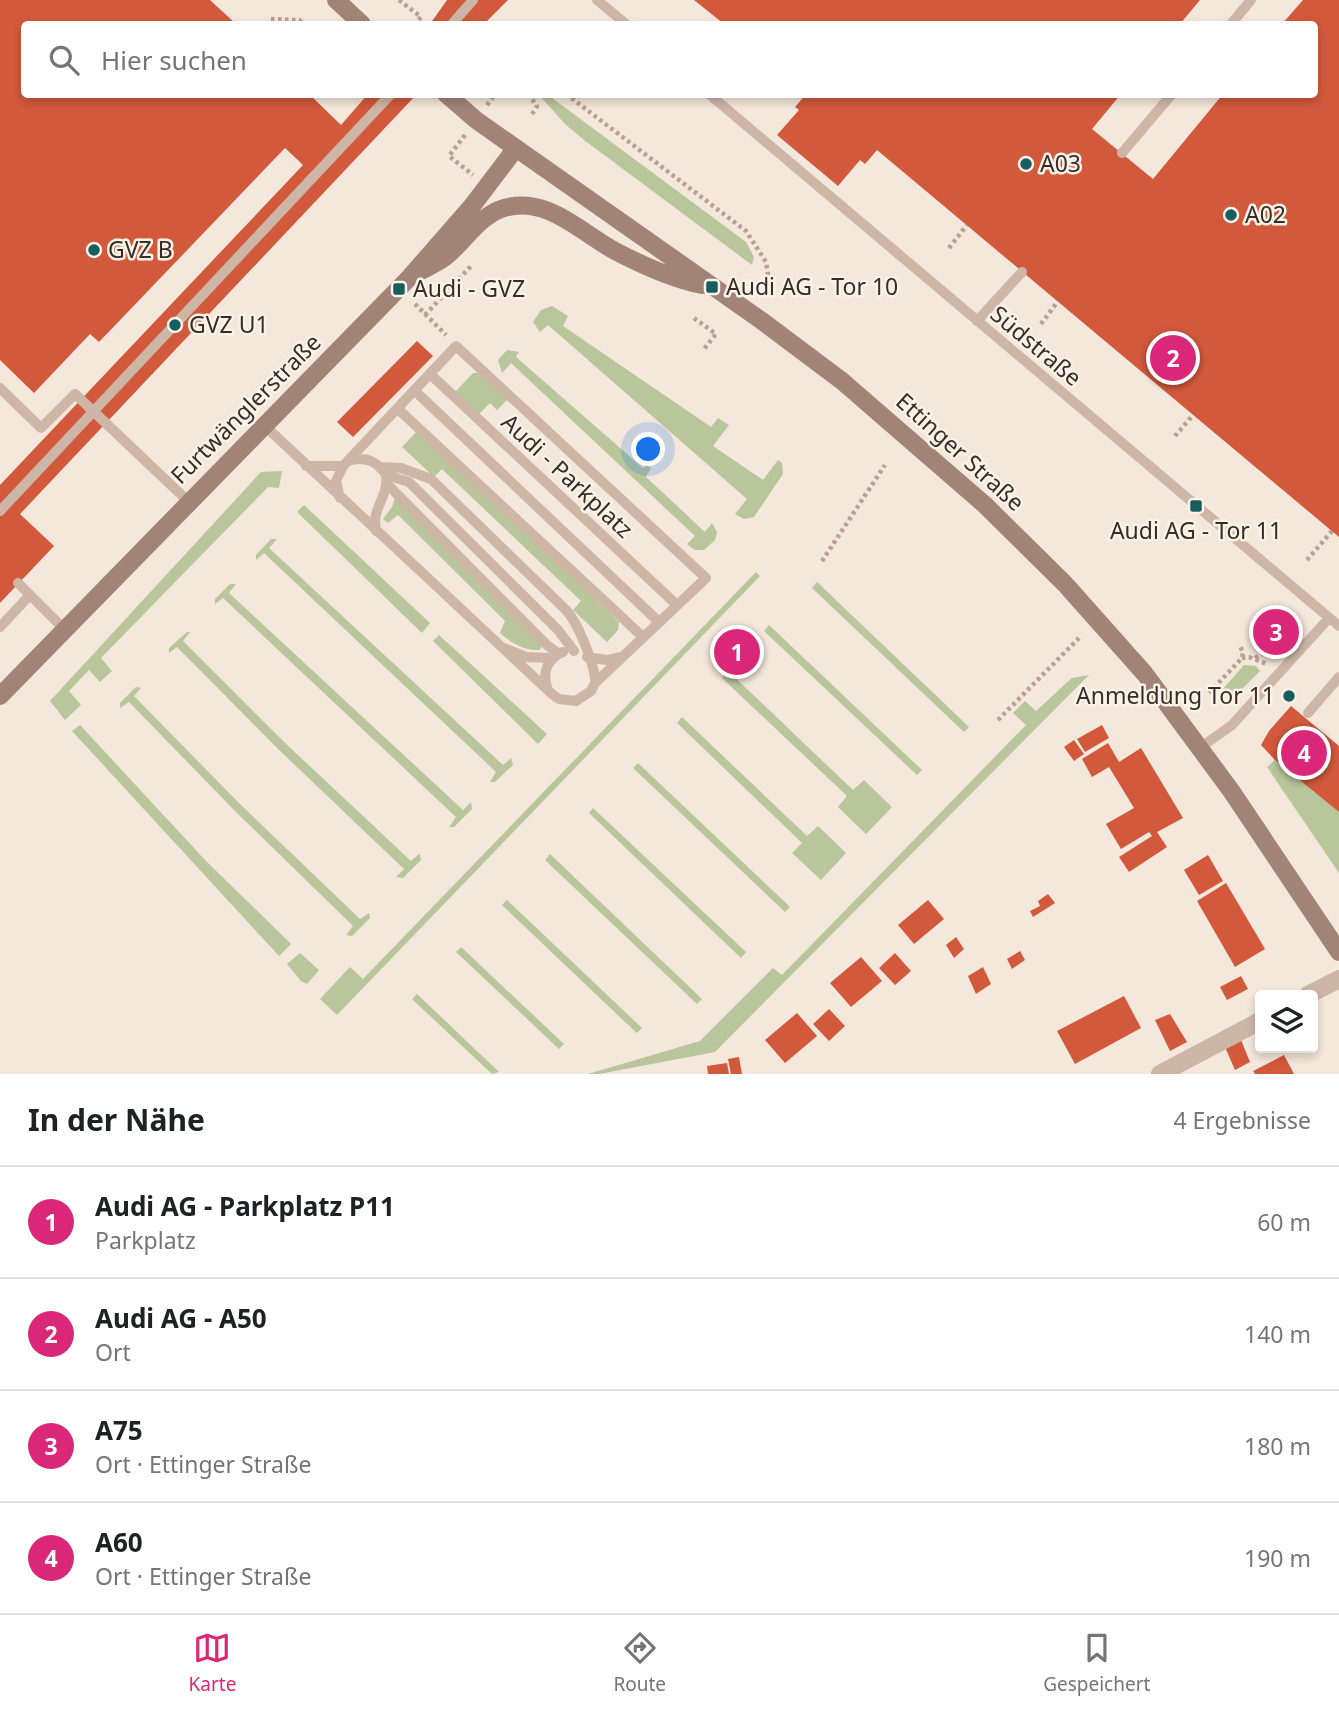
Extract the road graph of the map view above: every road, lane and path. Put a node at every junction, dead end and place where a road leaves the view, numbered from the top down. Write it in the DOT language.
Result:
graph roads {
  1 [pos="336,0"];
  2 [pos="399,0"];
  3 [pos="473,0"];
  4 [pos="597,0"];
  5 [pos="1251,0"];
  6 [pos="271,19"];
  7 [pos="300,21"];
  8 [pos="359,21"];
  9 [pos="418,21"];
  10 [pos="455,21"];
  11 [pos="622,21"];
  12 [pos="1234,21"];
  13 [pos="387,98"];
  14 [pos="451,98"];
  15 [pos="531,98"];
  16 [pos="571,98"];
  17 [pos="715,98"];
  18 [pos="1169,98"];
  19 [pos="531,116"];
  20 [pos="516,148"];
  21 [pos="1122,153"];
  22 [pos="967,225"];
  23 [pos="950,248"];
  24 [pos="472,265"];
  25 [pos="1022,272"];
  26 [pos="410,277"];
  27 [pos="712,287"];
  28 [pos="770,287"];
  29 [pos="1058,301"];
  30 [pos="415,304"];
  31 [pos="425,315"];
  32 [pos="694,318"];
  33 [pos="977,321"];
  34 [pos="1041,324"];
  35 [pos="456,346"];
  36 [pos="704,349"];
  37 [pos="430,374"];
  38 [pos="0,388"];
  39 [pos="415,391"];
  40 [pos="398,409"];
  41 [pos="1192,415"];
  42 [pos="265,426"];
  43 [pos="376,432"];
  44 [pos="1175,436"];
  45 [pos="347,463"];
  46 [pos="885,465"];
  47 [pos="306,466"];
  48 [pos="382,472"];
  49 [pos="344,501"];
  50 [pos="189,502"];
  51 [pos="380,502"];
  52 [pos="0,511"];
  53 [pos="1332,531"];
  54 [pos="377,532"];
  55 [pos="1307,560"];
  56 [pos="822,561"];
  57 [pos="18,583"];
  58 [pos="30,595"];
  59 [pos="677,605"];
  60 [pos="1329,618"];
  61 [pos="659,622"];
  62 [pos="1339,626"];
  63 [pos="0,627"];
  64 [pos="65,630"];
  65 [pos="643,637"];
  66 [pos="1079,638"];
  67 [pos="497,645"];
  68 [pos="1240,646"];
  69 [pos="574,651"];
  70 [pos="1268,651"];
  71 [pos="625,655"];
  72 [pos="555,656"];
  73 [pos="588,658"];
  74 [pos="1242,658"];
  75 [pos="1255,659"];
  76 [pos="1267,663"];
  77 [pos="1339,677"];
  78 [pos="595,683"];
  79 [pos="547,688"];
  80 [pos="1209,693"];
  81 [pos="0,696"];
  82 [pos="1308,713"];
  83 [pos="998,720"];
  84 [pos="1201,747"];
  85 [pos="1339,952"];
  86 [pos="1339,979"];
  87 [pos="1318,990"];
  88 [pos="1255,1024"];
  89 [pos="1160,1074"];
  1 -- 8 [label="main road"];
  2 -- 9 [label="path"];
  3 -- 10 [label="lane, bridge"];
  4 -- 11 [label="lane"];
  5 -- 12 [label="lane"];
  6 -- 7 [label="path"];
  13 -- 52 [label="lane, bridge"];
  14 -- 20 [label="main road, Ettinger Straße"];
  15 -- 19 [label="path"];
  16 -- 28 [label="path"];
  17 -- 33 [label="lane, Südstraße"];
  18 -- 21 [label="lane"];
  20 -- 26 [label="main road, Furtwänglerstraße"];
  20 -- 27 [label="main road, Ettinger Straße"];
  22 -- 23 [label="path"];
  24 -- 31 [label="path"];
  25 -- 33 [label="lane"];
  26 -- 27 [label="main road"];
  26 -- 42 [label="main road, Furtwänglerstraße"];
  27 -- 84 [label="main road, Ettinger Straße"];
  29 -- 34 [label="path"];
  30 -- 31 [label="path"];
  31 -- 35 [label="path"];
  32 -- 36 [label="path"];
  33 -- 60 [label="lane, Südstraße"];
  35 -- 37 [label="lane"];
  35 -- 59 [label="lane"];
  37 -- 39 [label="lane"];
  37 -- 59 [label="lane, Audi - Parkplatz"];
  38 -- 50 [label="lane"];
  39 -- 40 [label="lane"];
  39 -- 61 [label="lane, Audi - Parkplatz"];
  40 -- 43 [label="lane"];
  40 -- 65 [label="lane"];
  41 -- 44 [label="path"];
  42 -- 47 [label="lane"];
  42 -- 50 [label="main road, Furtwänglerstraße"];
  43 -- 45 [label="lane"];
  43 -- 48 [label="lane"];
  45 -- 47 [label="lane"];
  45 -- 48 [label="lane"];
  45 -- 49 [label="lane"];
  46 -- 56 [label="path"];
  47 -- 49 [label="lane"];
  48 -- 51 [label="lane"];
  48 -- 69 [label="lane"];
  48 -- 72 [label="lane"];
  48 -- 73 [label="lane"];
  49 -- 51 [label="lane"];
  49 -- 54 [label="lane"];
  50 -- 64 [label="main road, Furtwänglerstraße"];
  51 -- 54 [label="lane"];
  53 -- 55 [label="path"];
  54 -- 67 [label="lane"];
  57 -- 58 [label="lane"];
  58 -- 63 [label="lane"];
  58 -- 64 [label="lane"];
  59 -- 61 [label="lane"];
  60 -- 62 [label="lane, Südstraße"];
  60 -- 84 [label="lane"];
  61 -- 65 [label="lane"];
  64 -- 81 [label="main road, Furtwänglerstraße"];
  65 -- 71 [label="lane"];
  66 -- 83 [label="path"];
  67 -- 72 [label="lane"];
  67 -- 79 [label="lane"];
  68 -- 74 [label="path"];
  69 -- 72 [label="lane"];
  69 -- 73 [label="lane"];
  70 -- 75 [label="path"];
  71 -- 73 [label="lane"];
  71 -- 78 [label="lane"];
  72 -- 79 [label="lane"];
  73 -- 78 [label="lane"];
  74 -- 75 [label="path"];
  74 -- 80 [label="path"];
  75 -- 76 [label="path"];
  77 -- 82 [label="lane"];
  78 -- 79 [label="lane"];
  84 -- 85 [label="main road, Ettinger Straße"];
  86 -- 87 [label="street"];
  88 -- 89 [label="street"];
}
